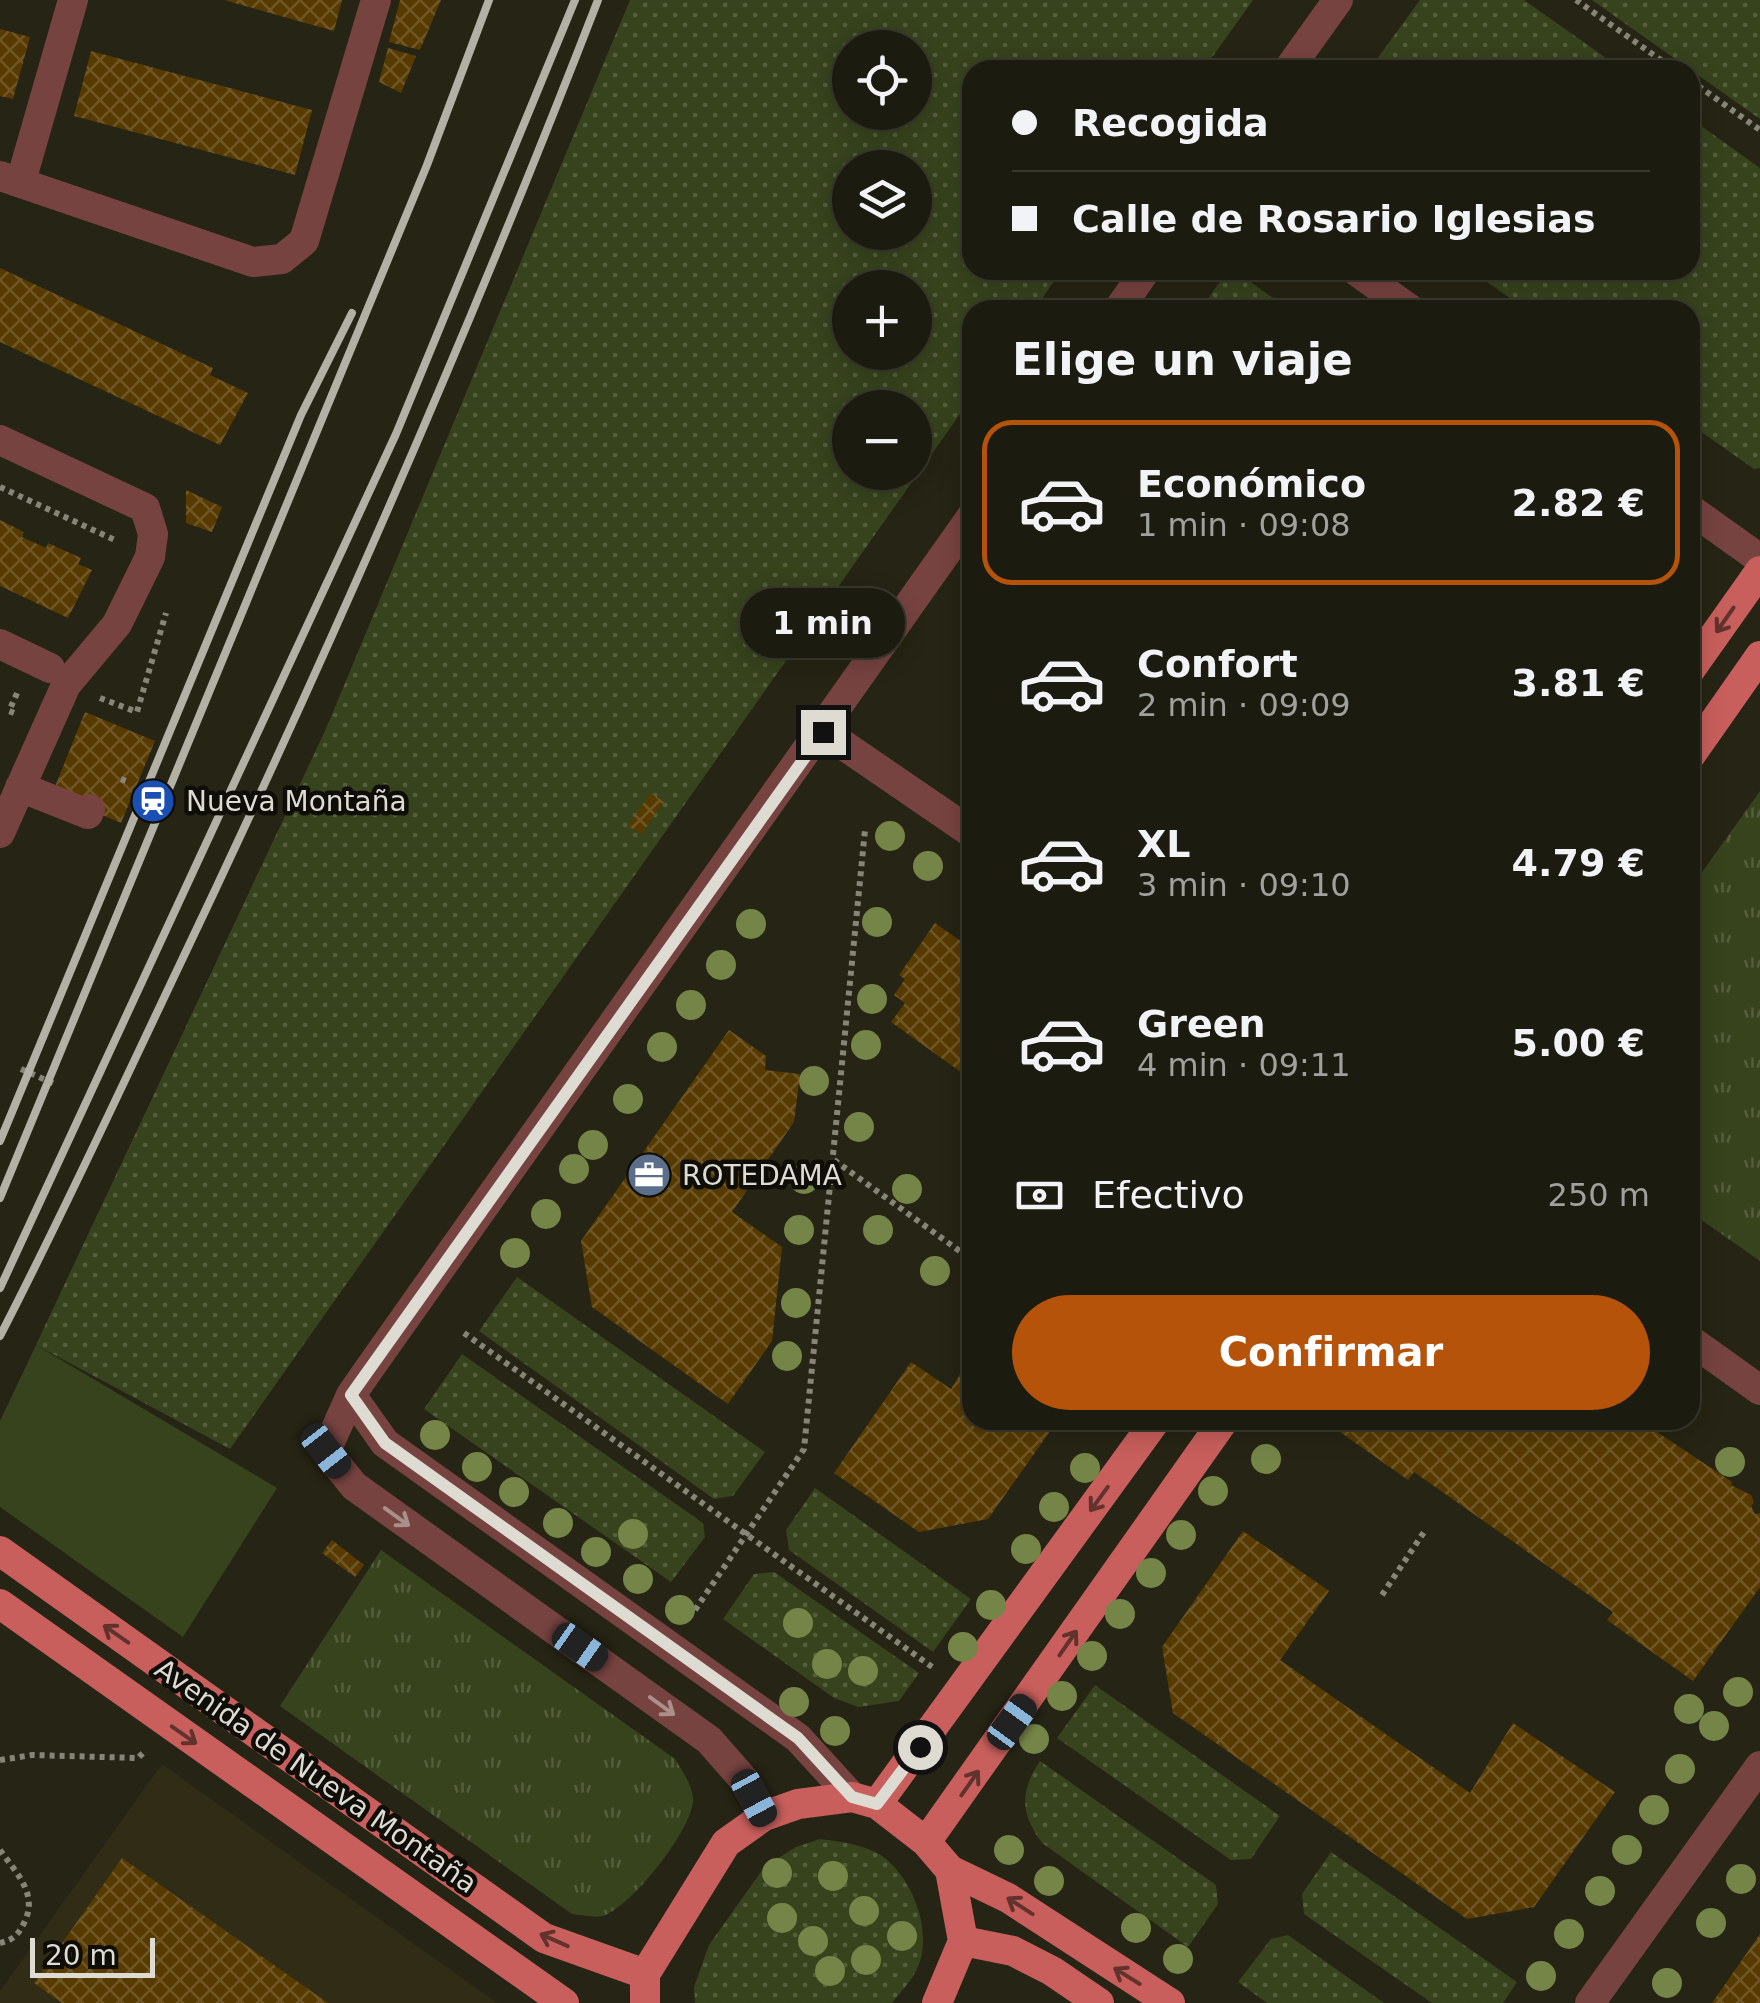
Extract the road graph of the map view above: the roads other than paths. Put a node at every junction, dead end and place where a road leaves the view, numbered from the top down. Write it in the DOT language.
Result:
graph roads {
  1 [pos="73,0"];
  2 [pos="376,0"];
  3 [pos="1338,0"];
  4 [pos="1295,60"];
  5 [pos="10,179"];
  6 [pos="1369,280"];
  7 [pos="1397,300"];
  8 [pos="0,440"];
  9 [pos="1700,516"];
  10 [pos="962,530"];
  11 [pos="1760,559"];
  12 [pos="1760,570"];
  13 [pos="0,644"];
  14 [pos="1700,656"];
  15 [pos="1760,656"];
  16 [pos="50,668"];
  17 [pos="823,732"];
  18 [pos="1700,742"];
  19 [pos="20,787"];
  20 [pos="90,809"];
  21 [pos="962,826"];
  22 [pos="0,833"];
  23 [pos="1700,1347"];
  24 [pos="1760,1390"];
  25 [pos="351,1395"];
  26 [pos="1148,1430"];
  27 [pos="1217,1430"];
  28 [pos="0,1551"];
  29 [pos="0,1604"];
  30 [pos="1760,1766"];
  31 [pos="864,1800"];
  32 [pos="764,1816"];
  33 [pos="926,1842"];
  34 [pos="950,1870"];
  35 [pos="963,1941"];
  36 [pos="645,1988"];
  37 [pos="564,2003"];
  38 [pos="937,2003"];
  39 [pos="1099,2003"];
  40 [pos="1170,2003"];
  41 [pos="1590,2003"];
  1 -- 5 [label="street"];
  2 -- 5 [label="street"];
  3 -- 4 [label="street"];
  6 -- 7 [label="street"];
  8 -- 19 [label="street"];
  9 -- 11 [label="street"];
  10 -- 17 [label="street"];
  12 -- 14 [label="main road, one-way"];
  13 -- 16 [label="street"];
  15 -- 18 [label="main road"];
  17 -- 21 [label="street"];
  17 -- 25 [label="street"];
  19 -- 20 [label="street"];
  19 -- 22 [label="street"];
  23 -- 24 [label="street"];
  25 -- 31 [label="street"];
  25 -- 32 [label="street, one-way"];
  26 -- 31 [label="main road, one-way"];
  33 -- 27 [label="main road, one-way"];
  36 -- 28 [label="main road, Avenida de Nueva Montaña, one-way"];
  29 -- 37 [label="main road, Avenida de Nueva Montaña, one-way"];
  30 -- 41 [label="street"];
  31 -- 32 [label="main road"];
  31 -- 33 [label="main road"];
  32 -- 36 [label="main road"];
  33 -- 34 [label="main road"];
  34 -- 35 [label="main road"];
  40 -- 34 [label="main road, one-way"];
  35 -- 38 [label="main road"];
  35 -- 39 [label="main road"];
}
